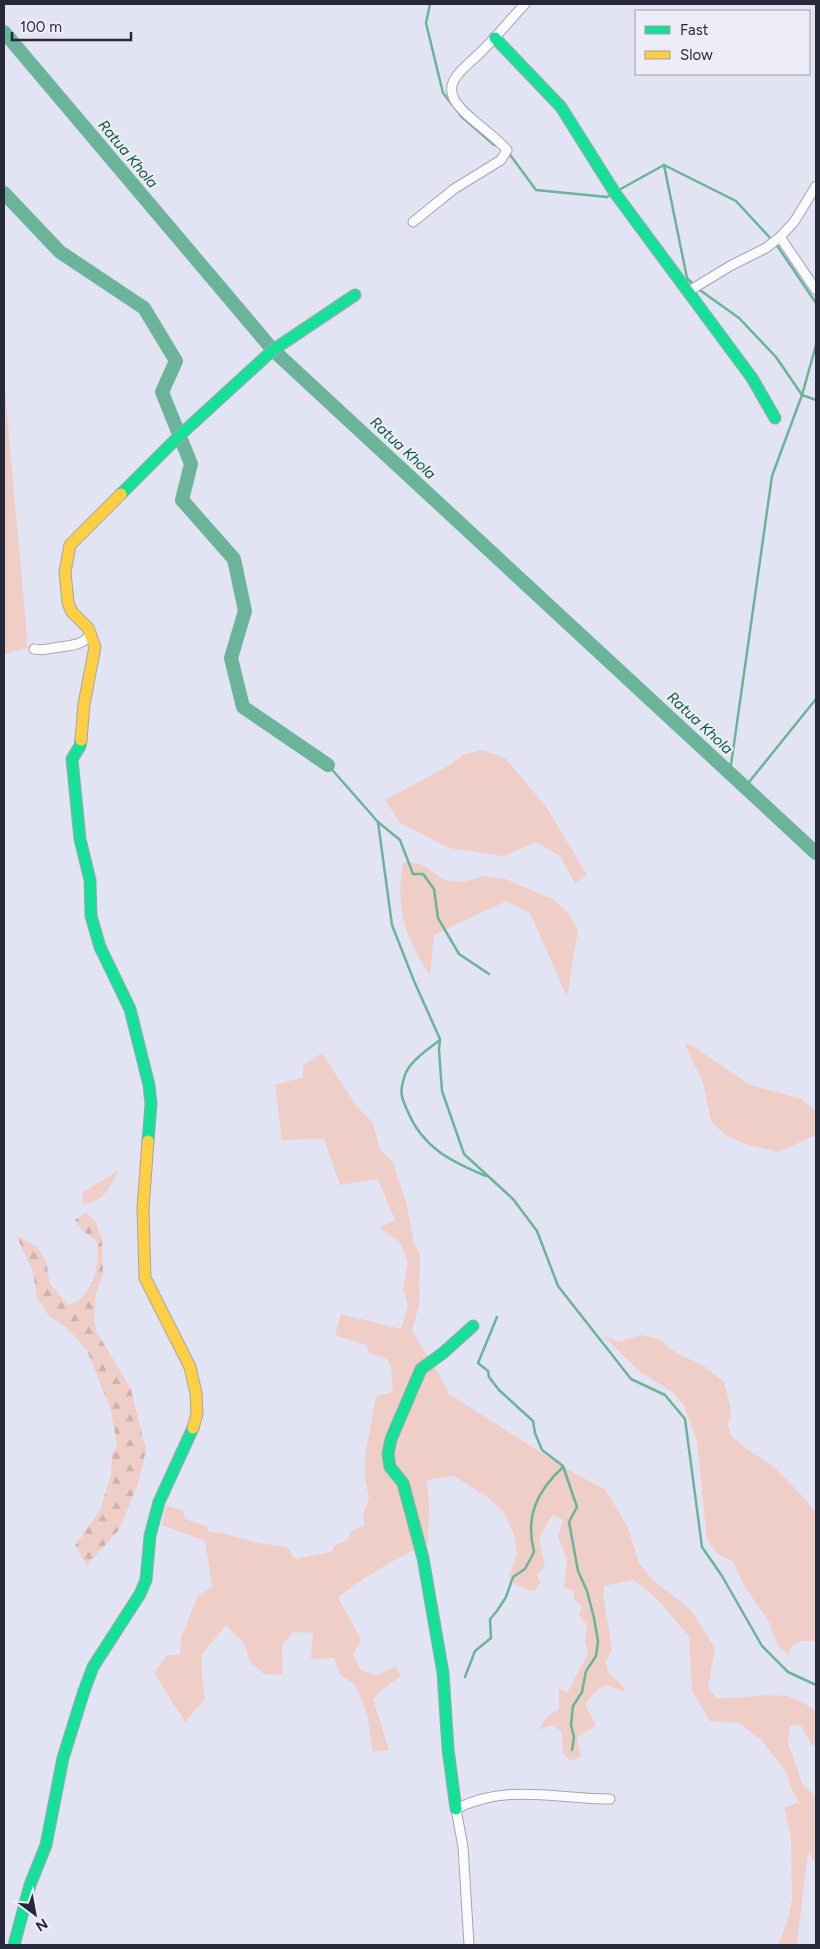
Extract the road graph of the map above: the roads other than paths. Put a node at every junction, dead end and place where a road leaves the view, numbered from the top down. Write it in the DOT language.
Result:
graph roads {
  1 [pos="525,4"];
  2 [pos="495,38"];
  3 [pos="816,186"];
  4 [pos="413,222"];
  5 [pos="780,238"];
  6 [pos="816,290"];
  7 [pos="689,291"];
  8 [pos="355,295"];
  9 [pos="775,418"];
  10 [pos="91,633"];
  11 [pos="34,650"];
  12 [pos="473,1326"];
  13 [pos="610,1799"];
  14 [pos="456,1809"];
  15 [pos="14,1945"];
  16 [pos="469,1945"];
  1 -- 2 [label="street"];
  2 -- 4 [label="street"];
  2 -- 7 [label="street"];
  3 -- 5 [label="street"];
  5 -- 6 [label="street"];
  5 -- 7 [label="street"];
  7 -- 9 [label="street"];
  8 -- 10 [label="street"];
  10 -- 11 [label="street"];
  10 -- 15 [label="street"];
  12 -- 14 [label="street"];
  13 -- 14 [label="street"];
  14 -- 16 [label="street"];
}
